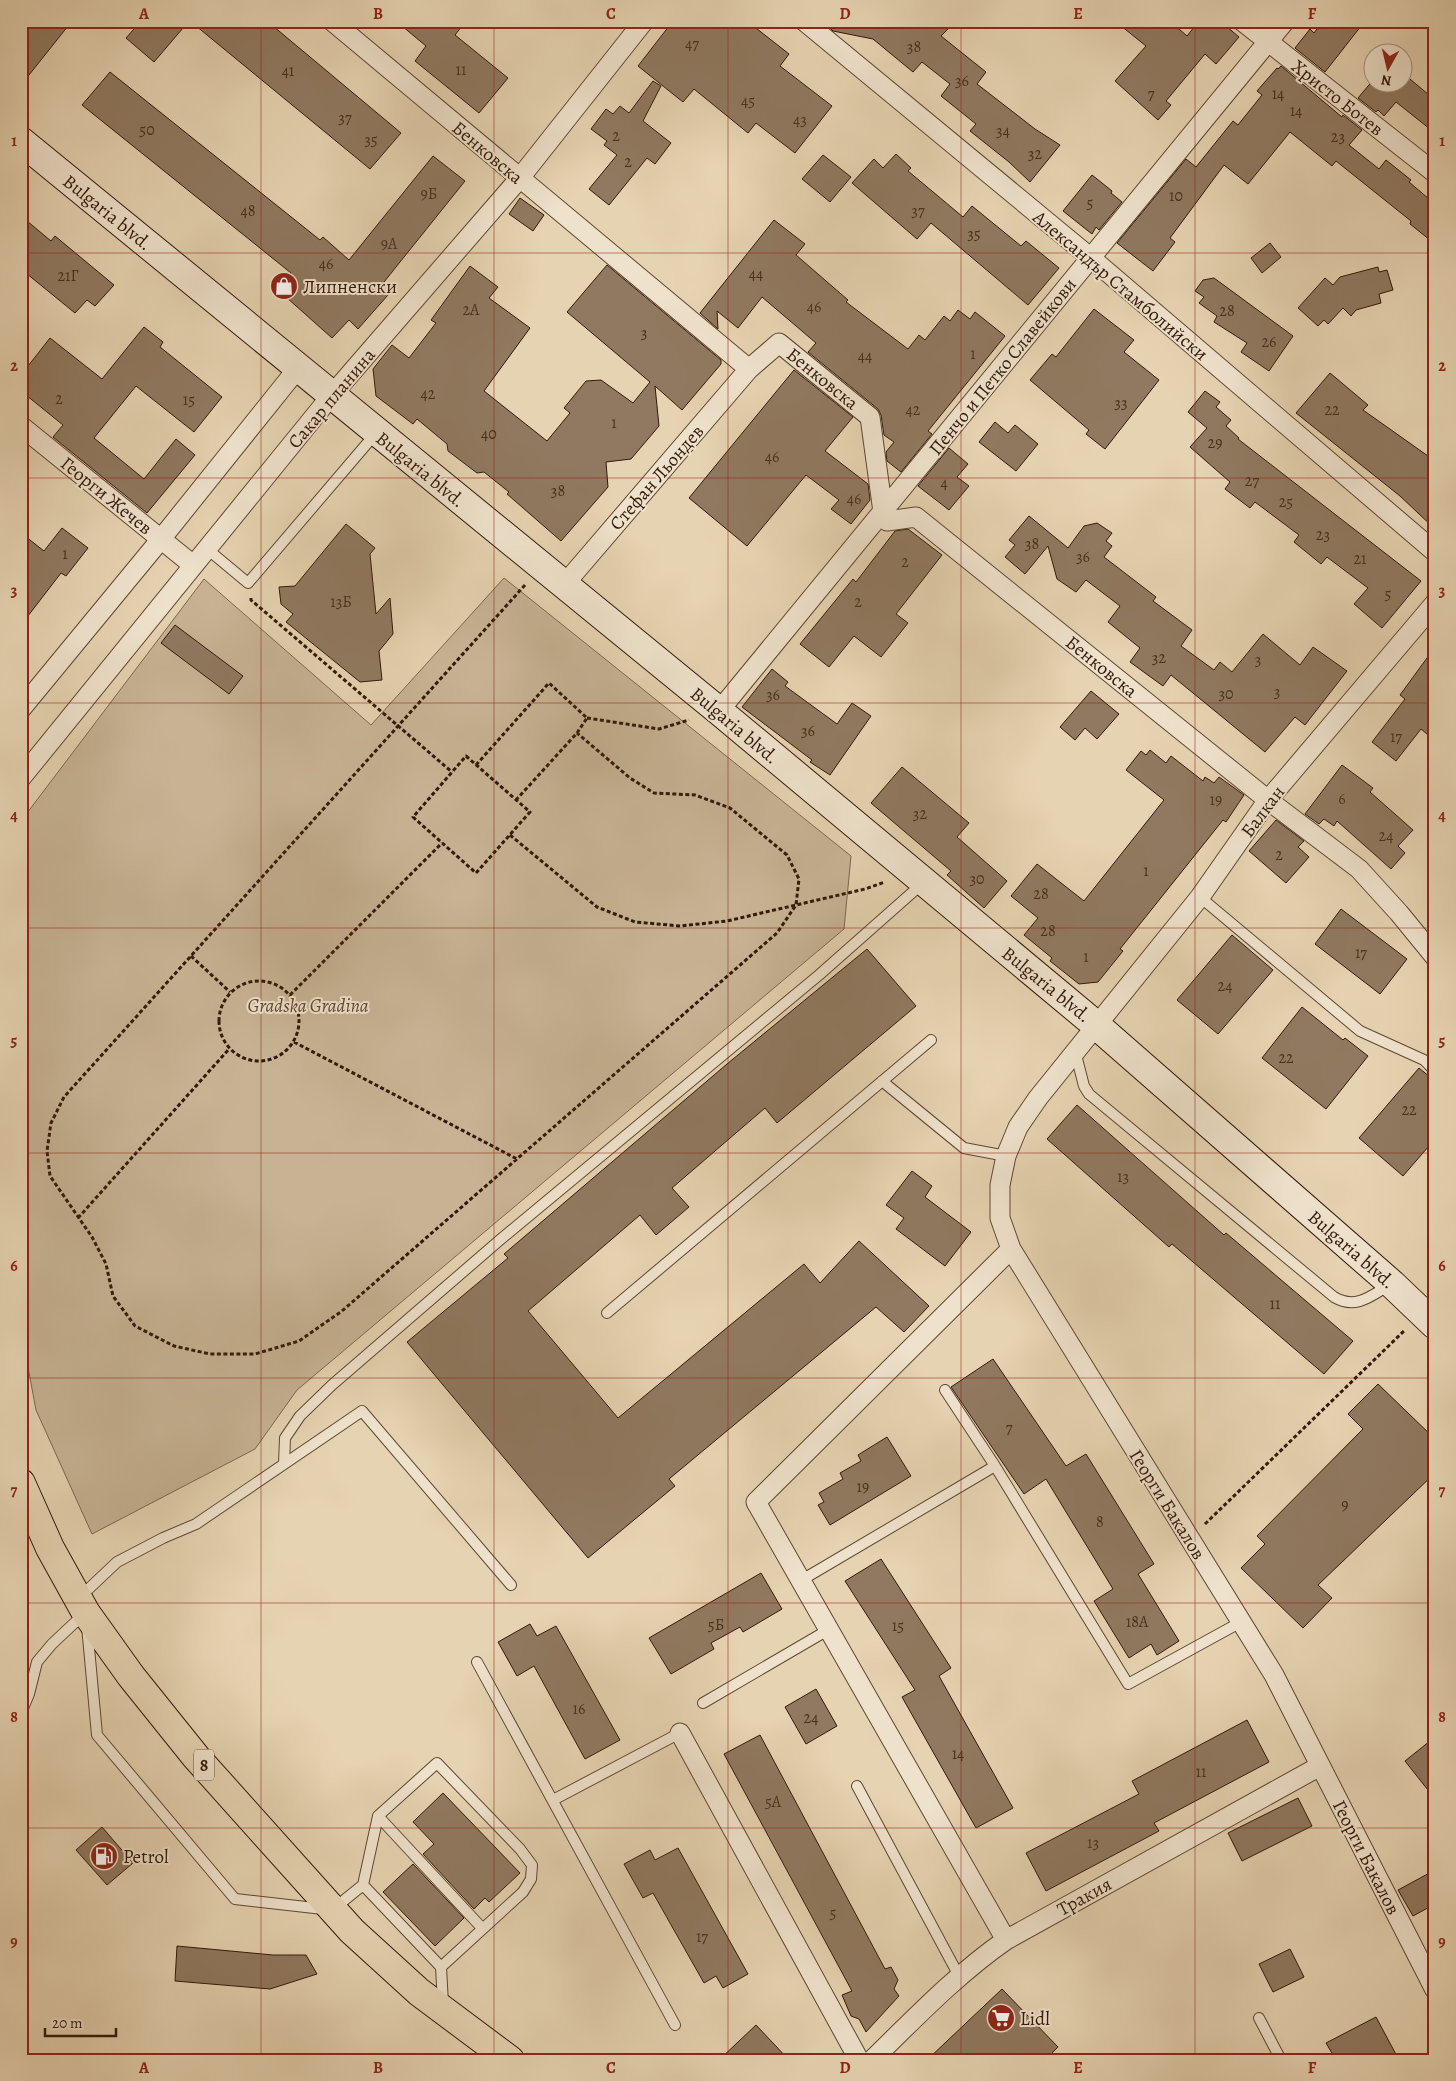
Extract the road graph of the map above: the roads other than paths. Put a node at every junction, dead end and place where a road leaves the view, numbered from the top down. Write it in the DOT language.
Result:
graph roads {
  1 [pos="332,21"];
  2 [pos="644,21"];
  3 [pos="804,21"];
  4 [pos="1242,21"];
  5 [pos="1285,21"];
  6 [pos="1268,42"];
  7 [pos="21,141"];
  8 [pos="1435,173"];
  9 [pos="519,179"];
  10 [pos="1091,258"];
  11 [pos="298,368"];
  12 [pos="749,369"];
  13 [pos="331,396"];
  14 [pos="21,426"];
  15 [pos="376,433"];
  16 [pos="883,512"];
  17 [pos="161,539"];
  18 [pos="206,548"];
  19 [pos="1435,552"];
  20 [pos="192,565"];
  21 [pos="563,586"];
  22 [pos="1435,603"];
  23 [pos="21,708"];
  24 [pos="719,711"];
  25 [pos="21,778"];
  26 [pos="1268,800"];
  27 [pos="918,877"];
  28 [pos="1200,897"];
  29 [pos="1435,957"];
  30 [pos="1096,1025"];
  31 [pos="930,1040"];
  32 [pos="1075,1051"];
  33 [pos="1435,1071"];
  34 [pos="882,1081"];
  35 [pos="1006,1156"];
  36 [pos="1011,1249"];
  37 [pos="1392,1284"];
  38 [pos="607,1313"];
  39 [pos="1429,1319"];
  40 [pos="945,1390"];
  41 [pos="284,1464"];
  42 [pos="995,1466"];
  43 [pos="21,1482"];
  44 [pos="800,1581"];
  45 [pos="511,1585"];
  46 [pos="82,1606"];
  47 [pos="1240,1622"];
  48 [pos="828,1630"];
  49 [pos="478,1662"];
  50 [pos="703,1703"];
  51 [pos="21,1713"];
  52 [pos="680,1733"];
  53 [pos="1320,1766"];
  54 [pos="857,1786"];
  55 [pos="553,1800"];
  56 [pos="378,1816"];
  57 [pos="363,1885"];
  58 [pos="332,1910"];
  59 [pos="482,1928"];
  60 [pos="1006,1940"];
  61 [pos="441,1967"];
  62 [pos="959,1976"];
  63 [pos="1435,1990"];
  64 [pos="443,2010"];
  65 [pos="1259,2018"];
  66 [pos="675,2025"];
  67 [pos="510,2060"];
  68 [pos="860,2060"];
  69 [pos="872,2060"];
  70 [pos="1281,2060"];
  1 -- 9 [label="street, Бенковска"];
  2 -- 9 [label="street, Сакар планина"];
  3 -- 10 [label="street, Александър Стамболийски"];
  4 -- 6 [label="street, Христо Ботев"];
  5 -- 6 [label="street, Пенчо и Петко Славейкови"];
  6 -- 8 [label="street, Христо Ботев"];
  6 -- 10 [label="street, Пенчо и Петко Славейкови"];
  7 -- 11 [label="street, Bulgaria blvd."];
  9 -- 12 [label="street, Бенковска"];
  9 -- 13 [label="street, Сакар планина"];
  10 -- 16 [label="street, Пенчо и Петко Славейкови"];
  10 -- 19 [label="street, Александър Стамболийски"];
  11 -- 13 [label="street, Bulgaria blvd."];
  11 -- 17 [label="street"];
  12 -- 16 [label="street, Бенковска"];
  12 -- 21 [label="street, Стефан Льондев"];
  13 -- 15 [label="street, Bulgaria blvd."];
  13 -- 18 [label="street, Сакар планина"];
  14 -- 17 [label="street, Георги Жечев"];
  15 -- 18 [label="lane"];
  15 -- 21 [label="street, Bulgaria blvd."];
  16 -- 24 [label="street, Пенчо и Петко Славейкови"];
  16 -- 26 [label="street, Бенковска"];
  17 -- 20 [label="street, Георги Жечев"];
  17 -- 23 [label="street"];
  18 -- 20 [label="street, Сакар планина"];
  20 -- 25 [label="street, Сакар планина"];
  21 -- 24 [label="street, Bulgaria blvd."];
  22 -- 26 [label="street, Балкан"];
  24 -- 27 [label="street, Bulgaria blvd."];
  26 -- 28 [label="street, Балкан"];
  26 -- 29 [label="street, Бенковска"];
  27 -- 30 [label="street, Bulgaria blvd."];
  27 -- 41 [label="lane"];
  28 -- 30 [label="street, Балкан"];
  28 -- 33 [label="lane"];
  30 -- 32 [label="street, Георги Бакалов"];
  30 -- 37 [label="street, Bulgaria blvd."];
  31 -- 34 [label="lane"];
  32 -- 35 [label="street, Георги Бакалов"];
  32 -- 37 [label="lane"];
  34 -- 35 [label="lane"];
  34 -- 38 [label="lane"];
  35 -- 36 [label="street, Георги Бакалов"];
  36 -- 44 [label="street"];
  36 -- 47 [label="street, Георги Бакалов"];
  37 -- 39 [label="street, Bulgaria blvd."];
  40 -- 42 [label="lane"];
  41 -- 45 [label="lane"];
  41 -- 46 [label="lane"];
  42 -- 44 [label="lane"];
  42 -- 47 [label="lane"];
  43 -- 46 [label="main road, 8"];
  44 -- 48 [label="street"];
  46 -- 51 [label="lane"];
  46 -- 58 [label="main road, 8"];
  46 -- 58 [label="lane"];
  47 -- 53 [label="street, Георги Бакалов"];
  48 -- 50 [label="lane"];
  48 -- 60 [label="street"];
  49 -- 55 [label="lane"];
  52 -- 55 [label="lane"];
  52 -- 68 [label="street"];
  53 -- 60 [label="street, Тракия"];
  53 -- 63 [label="street, Георги Бакалов"];
  54 -- 62 [label="lane"];
  55 -- 66 [label="lane"];
  56 -- 57 [label="lane"];
  56 -- 59 [label="lane"];
  56 -- 59 [label="lane"];
  57 -- 58 [label="lane"];
  57 -- 61 [label="lane"];
  58 -- 64 [label="main road, 8"];
  59 -- 61 [label="lane"];
  60 -- 62 [label="street, Тракия"];
  61 -- 64 [label="lane"];
  62 -- 69 [label="street, Тракия"];
  64 -- 67 [label="main road, 8"];
  65 -- 70 [label="lane"];
}
